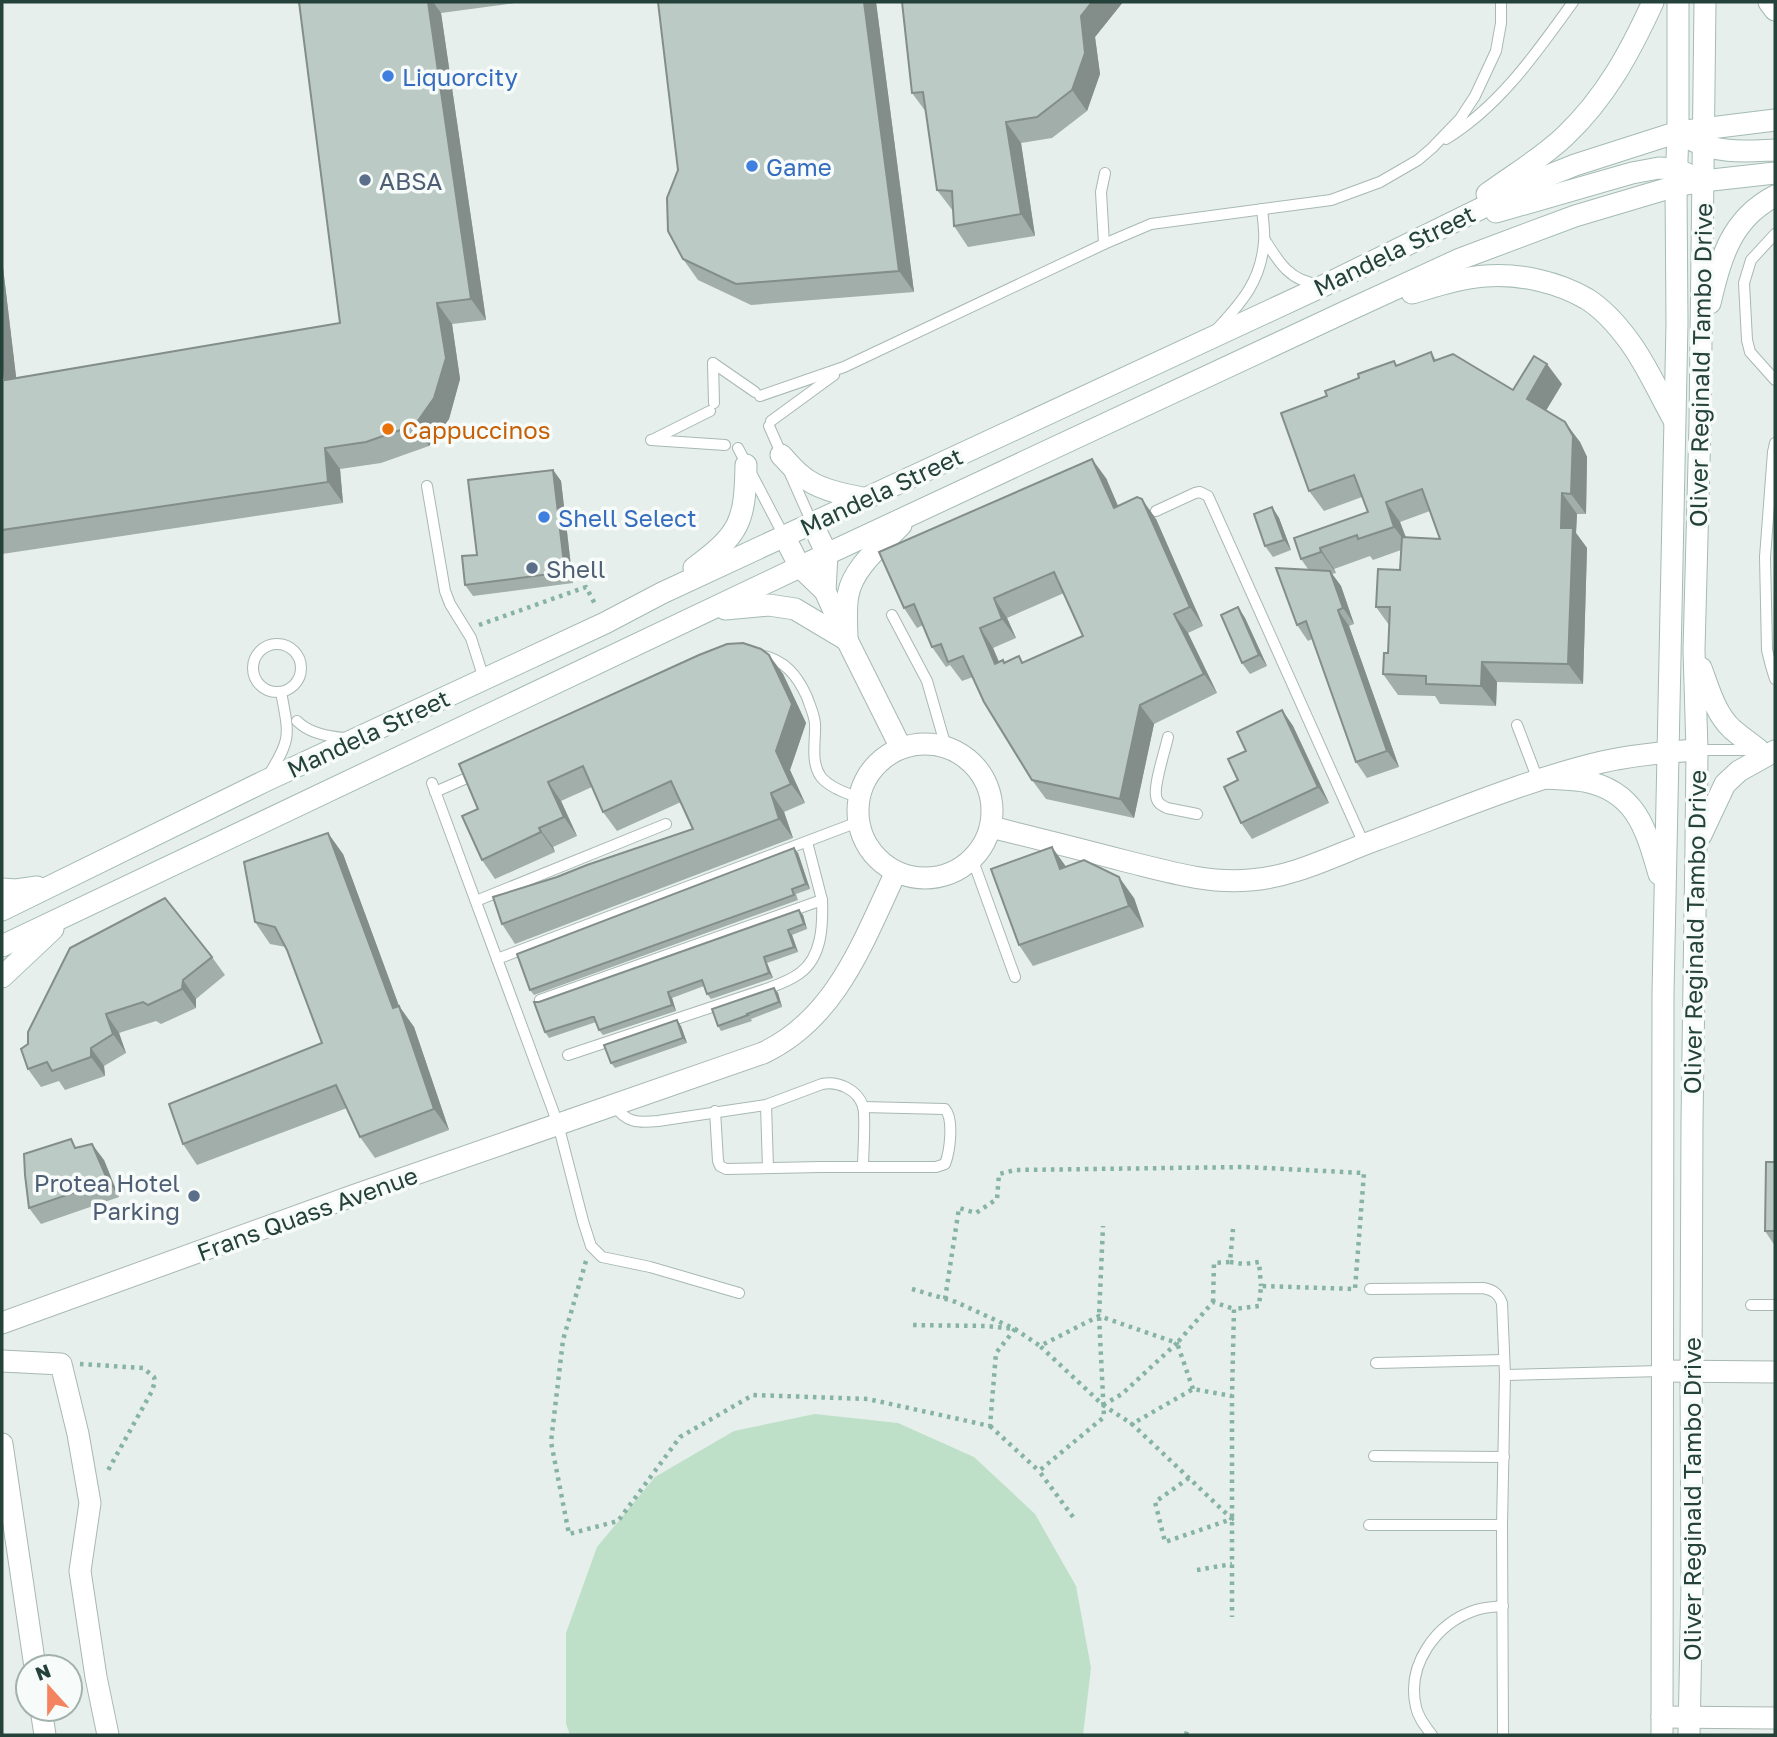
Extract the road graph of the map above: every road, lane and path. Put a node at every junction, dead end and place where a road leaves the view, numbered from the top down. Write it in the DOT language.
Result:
graph roads {
  1 [pos="1502,2"];
  2 [pos="1573,2"];
  3 [pos="1653,2"];
  4 [pos="1678,2"];
  5 [pos="1705,2"];
  6 [pos="1769,2"];
  7 [pos="1775,10"];
  8 [pos="1775,120"];
  9 [pos="1678,132"];
  10 [pos="1704,137"];
  11 [pos="1432,148"];
  12 [pos="1775,150"];
  13 [pos="1105,173"];
  14 [pos="1775,173"];
  15 [pos="1676,178"];
  16 [pos="1703,181"];
  17 [pos="1775,196"];
  18 [pos="1262,209"];
  19 [pos="1443,226"];
  20 [pos="1775,233"];
  21 [pos="1265,240"];
  22 [pos="1104,244"];
  23 [pos="1325,285"];
  24 [pos="1347,311"];
  25 [pos="1701,339"];
  26 [pos="1207,340"];
  27 [pos="844,367"];
  28 [pos="1775,380"];
  29 [pos="1675,422"];
  30 [pos="1775,443"];
  31 [pos="725,445"];
  32 [pos="781,456"];
  33 [pos="742,457"];
  34 [pos="427,486"];
  35 [pos="867,499"];
  36 [pos="1156,511"];
  37 [pos="910,516"];
  38 [pos="812,523"];
  39 [pos="784,536"];
  40 [pos="827,554"];
  41 [pos="1765,557"];
  42 [pos="800,567"];
  43 [pos="1775,578"];
  44 [pos="825,591"];
  45 [pos="662,593"];
  46 [pos="707,611"];
  47 [pos="892,615"];
  48 [pos="605,622"];
  49 [pos="467,629"];
  50 [pos="1775,630"];
  51 [pos="1767,639"];
  52 [pos="847,640"];
  53 [pos="1694,650"];
  54 [pos="752,654"];
  55 [pos="484,679"];
  56 [pos="1775,679"];
  57 [pos="281,692"];
  58 [pos="297,722"];
  59 [pos="1517,725"];
  60 [pos="1168,737"];
  61 [pos="354,739"];
  62 [pos="946,747"];
  63 [pos="901,748"];
  64 [pos="1697,750"];
  65 [pos="1767,750"];
  66 [pos="1667,752"];
  67 [pos="491,767"];
  68 [pos="1542,779"];
  69 [pos="265,781"];
  70 [pos="859,798"];
  71 [pos="1197,814"];
  72 [pos="858,822"];
  73 [pos="666,824"];
  74 [pos="991,827"];
  75 [pos="807,842"];
  76 [pos="1364,844"];
  77 [pos="1696,846"];
  78 [pos="972,858"];
  79 [pos="896,872"];
  80 [pos="53,885"];
  81 [pos="2,889"];
  82 [pos="1666,899"];
  83 [pos="822,900"];
  84 [pos="476,901"];
  85 [pos="2,910"];
  86 [pos="70,913"];
  87 [pos="2,946"];
  88 [pos="497,959"];
  89 [pos="2,976"];
  90 [pos="1015,976"];
  91 [pos="540,1000"];
  92 [pos="568,1055"];
  93 [pos="614,1105"];
  94 [pos="766,1105"];
  95 [pos="863,1107"];
  96 [pos="715,1111"];
  97 [pos="558,1124"];
  98 [pos="863,1167"];
  99 [pos="768,1168"];
  100 [pos="1103,1226"];
  101 [pos="1233,1229"];
  102 [pos="591,1247"];
  103 [pos="1230,1262"];
  104 [pos="1261,1286"];
  105 [pos="912,1289"];
  106 [pos="1370,1289"];
  107 [pos="739,1293"];
  108 [pos="945,1299"];
  109 [pos="1213,1302"];
  110 [pos="1751,1305"];
  111 [pos="1775,1305"];
  112 [pos="1234,1309"];
  113 [pos="1099,1316"];
  114 [pos="2,1323"];
  115 [pos="909,1325"];
  116 [pos="1014,1329"];
  117 [pos="1177,1343"];
  118 [pos="1040,1346"];
  119 [pos="1504,1360"];
  120 [pos="2,1361"];
  121 [pos="1376,1363"];
  122 [pos="61,1364"];
  123 [pos="1662,1371"];
  124 [pos="1691,1371"];
  125 [pos="1775,1372"];
  126 [pos="1505,1375"];
  127 [pos="1193,1389"];
  128 [pos="1232,1396"];
  129 [pos="1103,1405"];
  130 [pos="1132,1424"];
  131 [pos="990,1426"];
  132 [pos="2,1444"];
  133 [pos="1374,1456"];
  134 [pos="1504,1457"];
  135 [pos="1039,1471"];
  136 [pos="1189,1478"];
  137 [pos="90,1503"];
  138 [pos="1073,1517"];
  139 [pos="1232,1518"];
  140 [pos="1369,1525"];
  141 [pos="1503,1525"];
  142 [pos="1232,1564"];
  143 [pos="1196,1570"];
  144 [pos="1503,1606"];
  145 [pos="1232,1617"];
  146 [pos="33,1653"];
  147 [pos="1775,1718"];
  148 [pos="1662,1726"];
  149 [pos="1690,1726"];
  150 [pos="1188,1727"];
  151 [pos="1744,1727"];
  152 [pos="108,1735"];
  153 [pos="1186,1735"];
  154 [pos="1433,1735"];
  155 [pos="1503,1735"];
  1 -- 11 [label="lane"];
  2 -- 11 [label="lane"];
  3 -- 19 [label="main road"];
  4 -- 9 [label="main road, Oliver Reginald Tambo Drive"];
  5 -- 10 [label="main road, Oliver Reginald Tambo Drive"];
  6 -- 7 [label="main road"];
  8 -- 10 [label="main road"];
  9 -- 10 [label="main road"];
  9 -- 15 [label="main road, Oliver Reginald Tambo Drive"];
  9 -- 19 [label="main road, Mandela Street"];
  10 -- 12 [label="main road"];
  10 -- 16 [label="main road, Oliver Reginald Tambo Drive"];
  11 -- 18 [label="lane"];
  13 -- 22 [label="lane"];
  14 -- 16 [label="main road, Mandela Street"];
  15 -- 16 [label="main road, Mandela Street"];
  15 -- 19 [label="main road"];
  15 -- 24 [label="main road, Mandela Street"];
  15 -- 29 [label="main road, Oliver Reginald Tambo Drive"];
  16 -- 25 [label="main road, Oliver Reginald Tambo Drive"];
  17 -- 25 [label="main road"];
  18 -- 21 [label="lane"];
  18 -- 22 [label="lane"];
  19 -- 23 [label="main road, Mandela Street"];
  20 -- 28 [label="lane"];
  21 -- 23 [label="lane"];
  21 -- 26 [label="lane"];
  22 -- 27 [label="lane"];
  23 -- 26 [label="main road, Mandela Street"];
  24 -- 29 [label="main road"];
  24 -- 37 [label="main road, Mandela Street"];
  25 -- 53 [label="main road, Oliver Reginald Tambo Drive"];
  26 -- 35 [label="main road, Mandela Street"];
  27 -- 31 [label="lane"];
  27 -- 32 [label="lane"];
  29 -- 66 [label="main road, Oliver Reginald Tambo Drive"];
  30 -- 41 [label="lane"];
  32 -- 35 [label="main road"];
  32 -- 38 [label="lane"];
  33 -- 39 [label="lane"];
  33 -- 45 [label="main road"];
  34 -- 49 [label="lane"];
  35 -- 38 [label="main road, Mandela Street"];
  36 -- 76 [label="lane"];
  37 -- 40 [label="main road, Mandela Street"];
  37 -- 52 [label="main road"];
  38 -- 39 [label="main road, Mandela Street"];
  38 -- 40 [label="main road"];
  39 -- 42 [label="main road"];
  39 -- 45 [label="main road, Mandela Street"];
  40 -- 42 [label="main road, Mandela Street"];
  40 -- 44 [label="main road"];
  41 -- 43 [label="lane"];
  41 -- 51 [label="lane"];
  42 -- 44 [label="main road"];
  42 -- 46 [label="main road, Mandela Street"];
  44 -- 52 [label="main road"];
  45 -- 48 [label="main road, Mandela Street"];
  46 -- 52 [label="main road"];
  46 -- 86 [label="main road, Mandela Street"];
  47 -- 62 [label="lane"];
  48 -- 49 [label="path"];
  48 -- 55 [label="main road, Mandela Street"];
  49 -- 55 [label="lane"];
  50 -- 51 [label="lane"];
  51 -- 56 [label="lane"];
  52 -- 63 [label="main road"];
  53 -- 64 [label="main road, Oliver Reginald Tambo Drive"];
  53 -- 65 [label="main road"];
  54 -- 70 [label="lane"];
  55 -- 61 [label="main road, Mandela Street"];
  57 -- 57 [label="lane"];
  57 -- 69 [label="lane"];
  58 -- 61 [label="lane"];
  59 -- 68 [label="lane"];
  60 -- 71 [label="lane"];
  61 -- 69 [label="main road, Mandela Street"];
  62 -- 63 [label="main road"];
  62 -- 74 [label="main road"];
  63 -- 70 [label="main road"];
  64 -- 65 [label="lane"];
  64 -- 66 [label="main road"];
  64 -- 77 [label="main road, Oliver Reginald Tambo Drive"];
  65 -- 77 [label="main road"];
  66 -- 68 [label="main road"];
  66 -- 82 [label="main road, Oliver Reginald Tambo Drive"];
  67 -- 84 [label="lane"];
  68 -- 76 [label="main road"];
  68 -- 82 [label="main road"];
  69 -- 80 [label="main road, Mandela Street"];
  70 -- 72 [label="main road"];
  72 -- 75 [label="lane"];
  72 -- 79 [label="main road"];
  73 -- 84 [label="lane"];
  74 -- 76 [label="main road"];
  74 -- 78 [label="main road"];
  75 -- 83 [label="lane"];
  75 -- 88 [label="lane"];
  77 -- 124 [label="main road, Oliver Reginald Tambo Drive"];
  78 -- 79 [label="main road"];
  78 -- 90 [label="lane"];
  79 -- 93 [label="main road, Frans Quass Avenue"];
  80 -- 81 [label="main road"];
  80 -- 85 [label="main road, Mandela Street"];
  82 -- 123 [label="main road, Oliver Reginald Tambo Drive"];
  83 -- 91 [label="lane"];
  83 -- 92 [label="lane"];
  84 -- 88 [label="lane"];
  86 -- 87 [label="main road, Mandela Street"];
  86 -- 89 [label="main road"];
  88 -- 97 [label="lane"];
  93 -- 96 [label="lane"];
  93 -- 97 [label="main road, Frans Quass Avenue"];
  94 -- 95 [label="lane"];
  94 -- 96 [label="lane"];
  94 -- 99 [label="lane"];
  95 -- 98 [label="lane"];
  95 -- 98 [label="lane"];
  96 -- 99 [label="lane"];
  97 -- 102 [label="lane"];
  97 -- 114 [label="main road, Frans Quass Avenue"];
  98 -- 99 [label="lane"];
  100 -- 113 [label="path"];
  101 -- 103 [label="path"];
  102 -- 107 [label="lane"];
  102 -- 131 [label="path"];
  103 -- 104 [label="path"];
  103 -- 109 [label="path"];
  104 -- 108 [label="path"];
  104 -- 112 [label="path"];
  105 -- 108 [label="path"];
  106 -- 119 [label="lane"];
  108 -- 116 [label="path"];
  109 -- 112 [label="path"];
  109 -- 117 [label="path"];
  110 -- 111 [label="lane"];
  112 -- 128 [label="path"];
  113 -- 117 [label="path"];
  113 -- 118 [label="path"];
  113 -- 129 [label="path"];
  115 -- 116 [label="path"];
  116 -- 118 [label="path"];
  116 -- 131 [label="path"];
  117 -- 127 [label="path"];
  117 -- 129 [label="path"];
  118 -- 129 [label="path"];
  119 -- 121 [label="lane"];
  119 -- 126 [label="lane"];
  120 -- 122 [label="main road"];
  122 -- 137 [label="main road"];
  122 -- 137 [label="path"];
  123 -- 124 [label="main road"];
  123 -- 126 [label="lane"];
  123 -- 148 [label="main road, Oliver Reginald Tambo Drive"];
  124 -- 125 [label="main road"];
  124 -- 149 [label="main road, Oliver Reginald Tambo Drive"];
  126 -- 134 [label="lane"];
  127 -- 128 [label="path"];
  127 -- 130 [label="path"];
  128 -- 139 [label="path"];
  129 -- 130 [label="path"];
  129 -- 135 [label="path"];
  130 -- 136 [label="path"];
  131 -- 135 [label="path"];
  132 -- 146 [label="main road"];
  133 -- 134 [label="lane"];
  134 -- 141 [label="lane"];
  135 -- 138 [label="path"];
  136 -- 139 [label="path"];
  136 -- 139 [label="path"];
  137 -- 152 [label="main road"];
  139 -- 142 [label="path"];
  140 -- 141 [label="lane"];
  141 -- 144 [label="lane"];
  142 -- 143 [label="path"];
  142 -- 145 [label="path"];
  144 -- 154 [label="lane"];
  144 -- 155 [label="lane"];
  147 -- 151 [label="main road"];
  148 -- 149 [label="main road"];
  149 -- 151 [label="main road"];
  150 -- 153 [label="path"];
}
